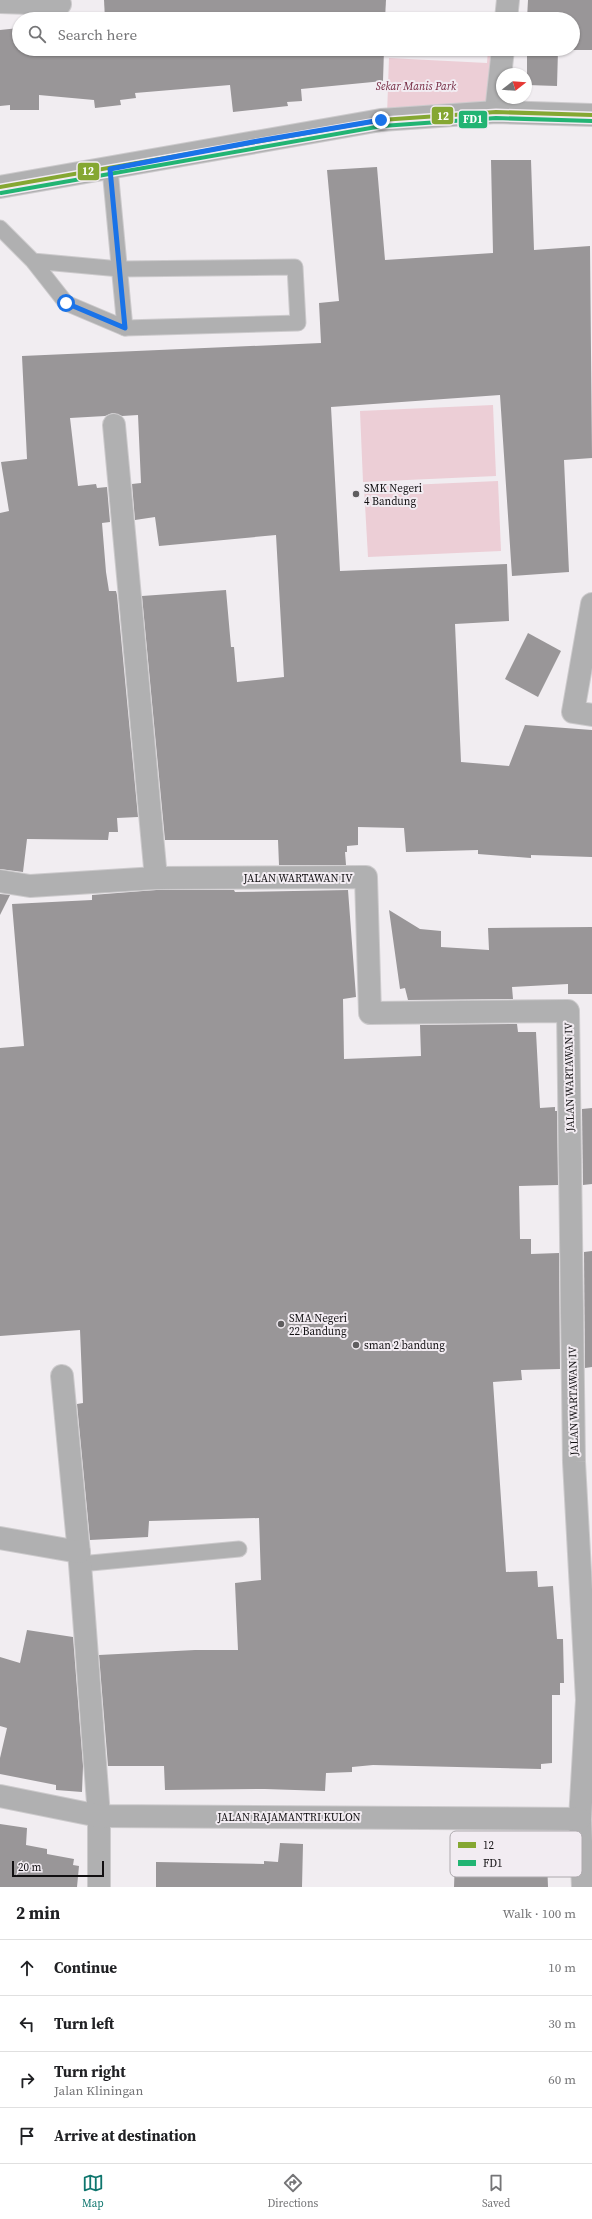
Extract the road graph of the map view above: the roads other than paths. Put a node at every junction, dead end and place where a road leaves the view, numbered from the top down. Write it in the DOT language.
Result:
graph roads {
  1 [pos="508,0"];
  2 [pos="0,2"];
  3 [pos="60,4"];
  4 [pos="507,12"];
  5 [pos="502,56"];
  6 [pos="496,112"];
  7 [pos="592,115"];
  8 [pos="110,169"];
  9 [pos="0,187"];
  10 [pos="0,228"];
  11 [pos="33,261"];
  12 [pos="120,268"];
  13 [pos="125,328"];
  14 [pos="114,424"];
  15 [pos="592,604"];
  16 [pos="592,715"];
  17 [pos="156,878"];
  18 [pos="0,881"];
  19 [pos="62,1376"];
  20 [pos="0,1538"];
  21 [pos="238,1549"];
  22 [pos="79,1558"];
  23 [pos="589,1700"];
  24 [pos="0,1796"];
  25 [pos="99,1816"];
  26 [pos="580,1819"];
  27 [pos="581,1831"];
  28 [pos="582,1864"];
  29 [pos="99,1887"];
  30 [pos="583,1887"];
  1 -- 4 [label="street"];
  2 -- 3 [label="street"];
  5 -- 6 [label="street"];
  6 -- 7 [label="street"];
  6 -- 8 [label="street"];
  8 -- 9 [label="street"];
  8 -- 12 [label="lane"];
  10 -- 11 [label="lane"];
  11 -- 12 [label="lane"];
  11 -- 13 [label="lane"];
  12 -- 13 [label="lane"];
  12 -- 13 [label="lane"];
  14 -- 17 [label="street"];
  15 -- 16 [label="street"];
  17 -- 18 [label="street, JALAN WARTAWAN IV"];
  17 -- 23 [label="street, JALAN WARTAWAN IV"];
  19 -- 22 [label="street"];
  20 -- 22 [label="street"];
  21 -- 22 [label="lane"];
  22 -- 25 [label="street"];
  23 -- 26 [label="street, JALAN WARTAWAN IV"];
  24 -- 25 [label="street, JALAN RAJAMANTRI KULON"];
  25 -- 26 [label="street, JALAN RAJAMANTRI KULON"];
  25 -- 29 [label="street"];
  26 -- 27 [label="street, JALAN WARTAWAN IV"];
  28 -- 30 [label="street, JALAN WARTAWAN IV"];
}
